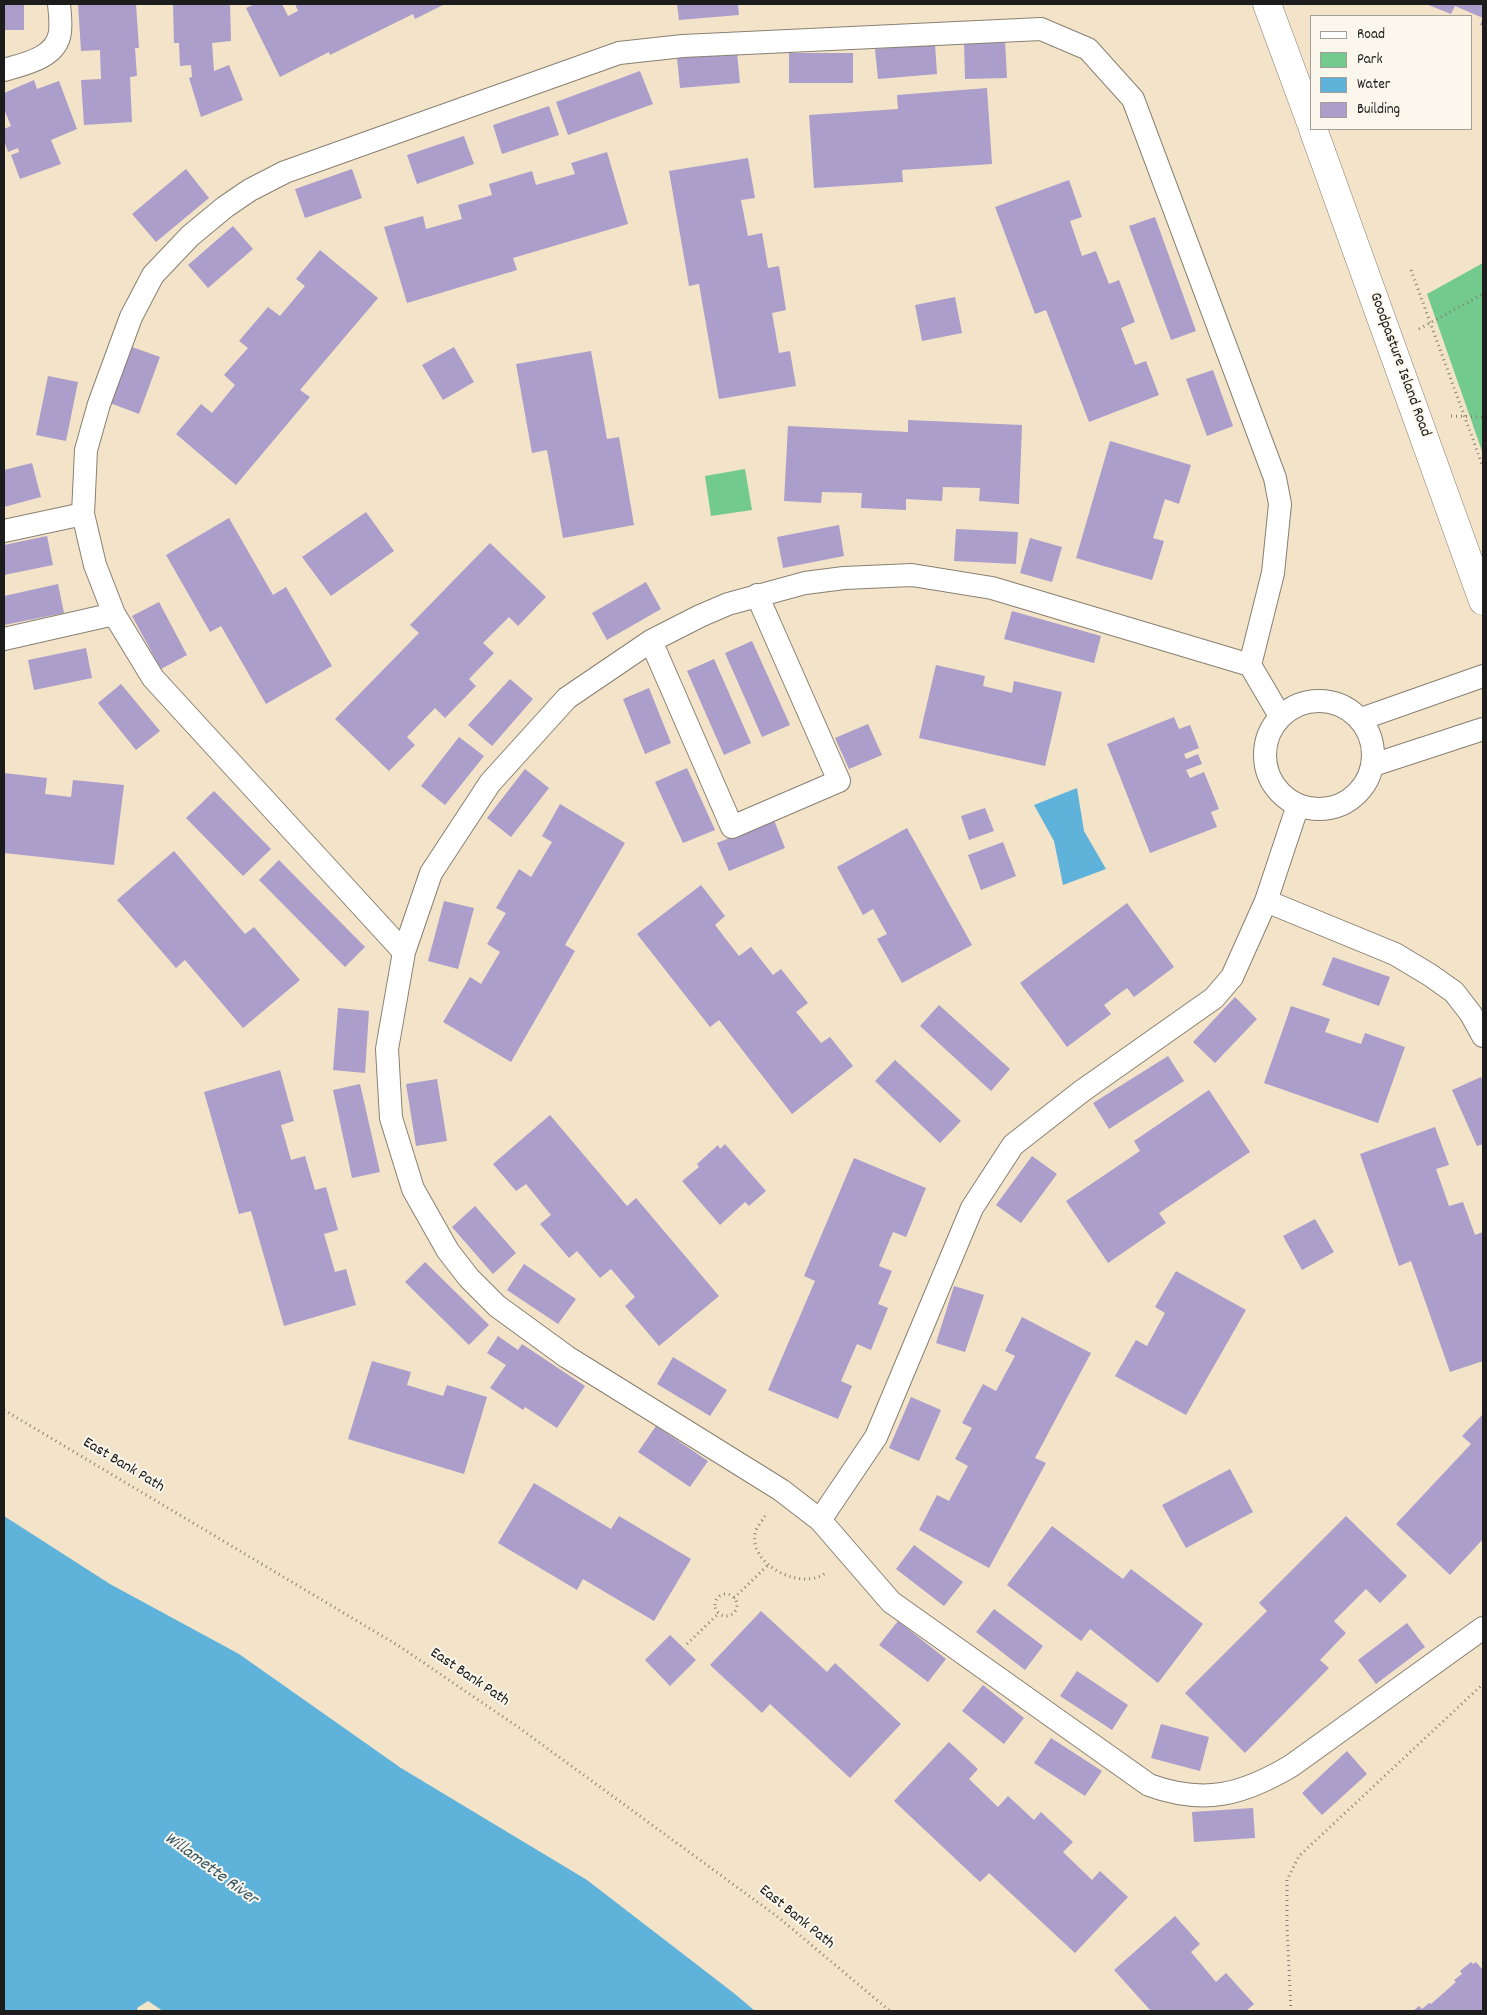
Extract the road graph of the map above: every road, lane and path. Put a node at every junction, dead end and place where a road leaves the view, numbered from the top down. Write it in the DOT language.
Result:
graph roads {
  1 [pos="59,4"];
  2 [pos="1267,4"];
  3 [pos="4,70"];
  4 [pos="1310,120"];
  5 [pos="1313,130"];
  6 [pos="1411,270"];
  7 [pos="1483,294"];
  8 [pos="1431,322"];
  9 [pos="1392,343"];
  10 [pos="1483,467"];
  11 [pos="83,514"];
  12 [pos="4,531"];
  13 [pos="757,596"];
  14 [pos="1483,601"];
  15 [pos="114,614"];
  16 [pos="4,639"];
  17 [pos="651,641"];
  18 [pos="1250,666"];
  19 [pos="1483,676"];
  20 [pos="1280,716"];
  21 [pos="1361,719"];
  22 [pos="1483,729"];
  23 [pos="1373,765"];
  24 [pos="1298,805"];
  25 [pos="1266,901"];
  26 [pos="404,952"];
  27 [pos="1483,1036"];
  28 [pos="4,1410"];
  29 [pos="781,1490"];
  30 [pos="820,1520"];
  31 [pos="848,1553"];
  32 [pos="768,1565"];
  33 [pos="734,1598"];
  34 [pos="718,1614"];
  35 [pos="1483,1628"];
  36 [pos="687,1644"];
  37 [pos="1483,1684"];
  38 [pos="890,2011"];
  39 [pos="1291,2011"];
  1 -- 3 [label="lane"];
  2 -- 4 [label="main road"];
  5 -- 9 [label="main road, Goodpasture Island Road"];
  6 -- 8 [label="path"];
  7 -- 8 [label="path"];
  8 -- 9 [label="path"];
  8 -- 10 [label="path"];
  9 -- 14 [label="main road, Goodpasture Island Road"];
  11 -- 12 [label="lane"];
  11 -- 15 [label="lane"];
  11 -- 18 [label="lane"];
  13 -- 17 [label="lane"];
  13 -- 17 [label="lane"];
  13 -- 18 [label="lane"];
  15 -- 16 [label="lane"];
  15 -- 26 [label="lane"];
  17 -- 26 [label="lane"];
  18 -- 20 [label="lane"];
  19 -- 21 [label="lane"];
  20 -- 21 [label="lane"];
  20 -- 24 [label="lane"];
  21 -- 23 [label="lane"];
  22 -- 23 [label="lane"];
  23 -- 24 [label="lane"];
  24 -- 25 [label="lane"];
  25 -- 27 [label="lane"];
  25 -- 30 [label="lane"];
  26 -- 29 [label="lane"];
  28 -- 38 [label="path, East Bank Path"];
  29 -- 30 [label="lane"];
  29 -- 32 [label="path"];
  30 -- 31 [label="lane"];
  31 -- 32 [label="path"];
  31 -- 35 [label="lane"];
  32 -- 33 [label="path"];
  33 -- 34 [label="path"];
  33 -- 34 [label="path"];
  34 -- 36 [label="path"];
  37 -- 39 [label="path"];
}
